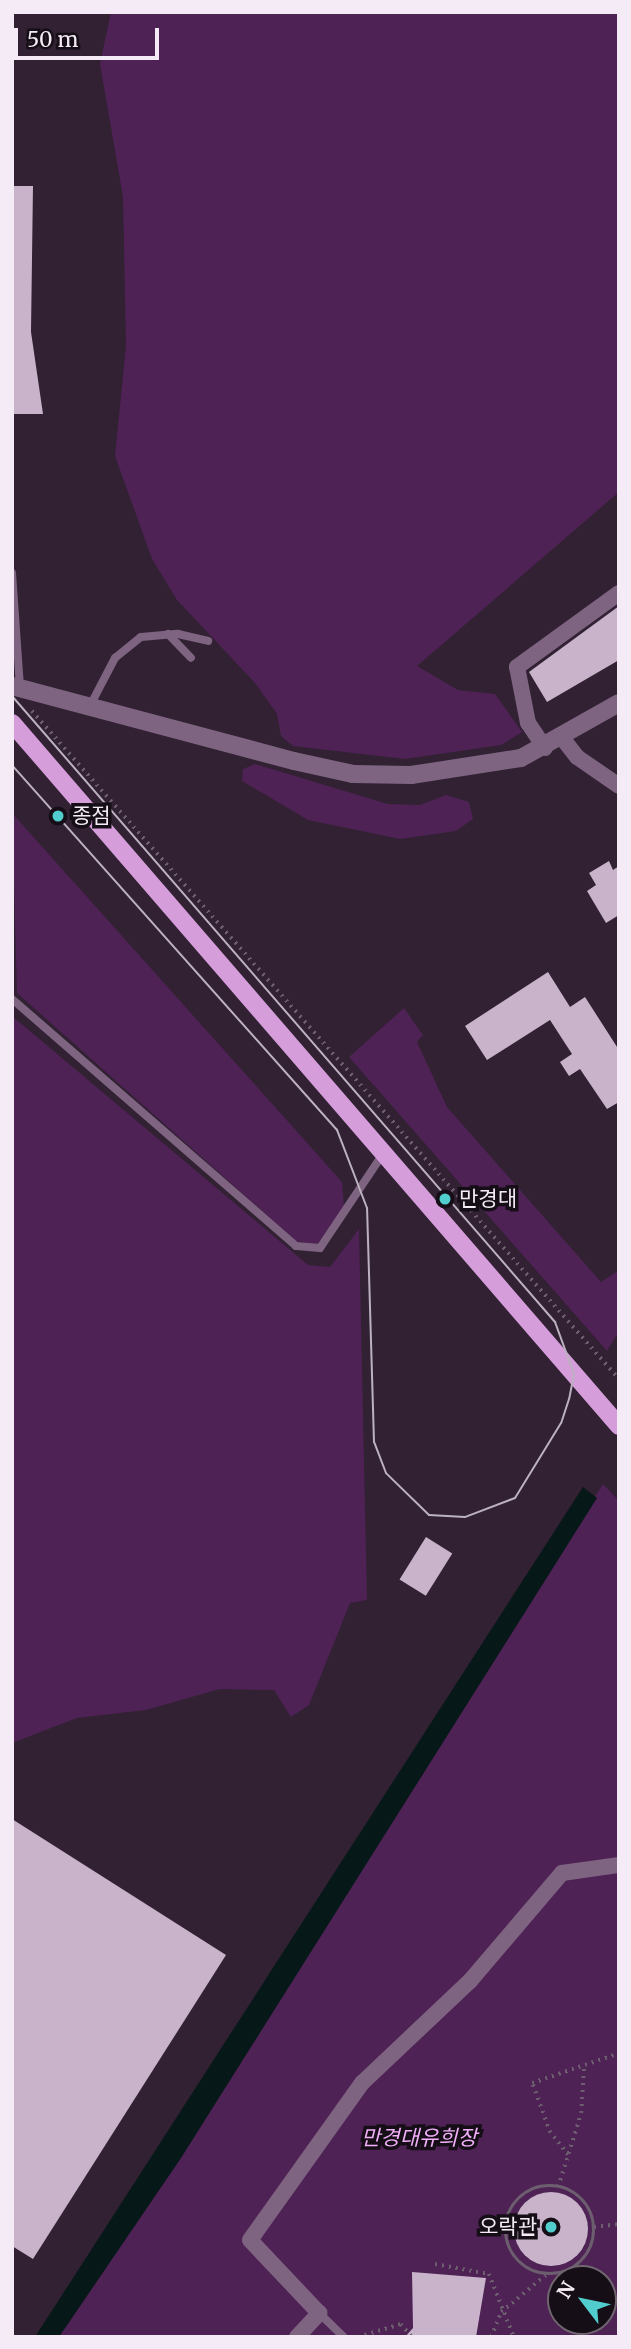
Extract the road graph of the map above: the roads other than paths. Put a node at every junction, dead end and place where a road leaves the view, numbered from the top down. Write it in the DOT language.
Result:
graph roads {
  1 [pos="12,573"];
  2 [pos="619,593"];
  3 [pos="168,634"];
  4 [pos="208,641"];
  5 [pos="191,658"];
  6 [pos="18,691"];
  7 [pos="92,702"];
  8 [pos="619,703"];
  9 [pos="12,723"];
  10 [pos="563,739"];
  11 [pos="545,748"];
  12 [pos="619,786"];
  13 [pos="12,999"];
  14 [pos="383,1153"];
  15 [pos="619,1426"];
  16 [pos="619,1865"];
  17 [pos="319,2313"];
  18 [pos="297,2337"];
  19 [pos="344,2337"];
  1 -- 6 [label="lane"];
  2 -- 11 [label="street"];
  3 -- 4 [label="lane"];
  3 -- 5 [label="lane"];
  3 -- 7 [label="lane"];
  6 -- 7 [label="street"];
  7 -- 11 [label="street"];
  8 -- 10 [label="street"];
  9 -- 14 [label="main road"];
  10 -- 11 [label="street"];
  10 -- 12 [label="street"];
  13 -- 14 [label="lane"];
  14 -- 15 [label="main road"];
  16 -- 17 [label="street"];
  17 -- 18 [label="street"];
  17 -- 19 [label="lane"];
}
